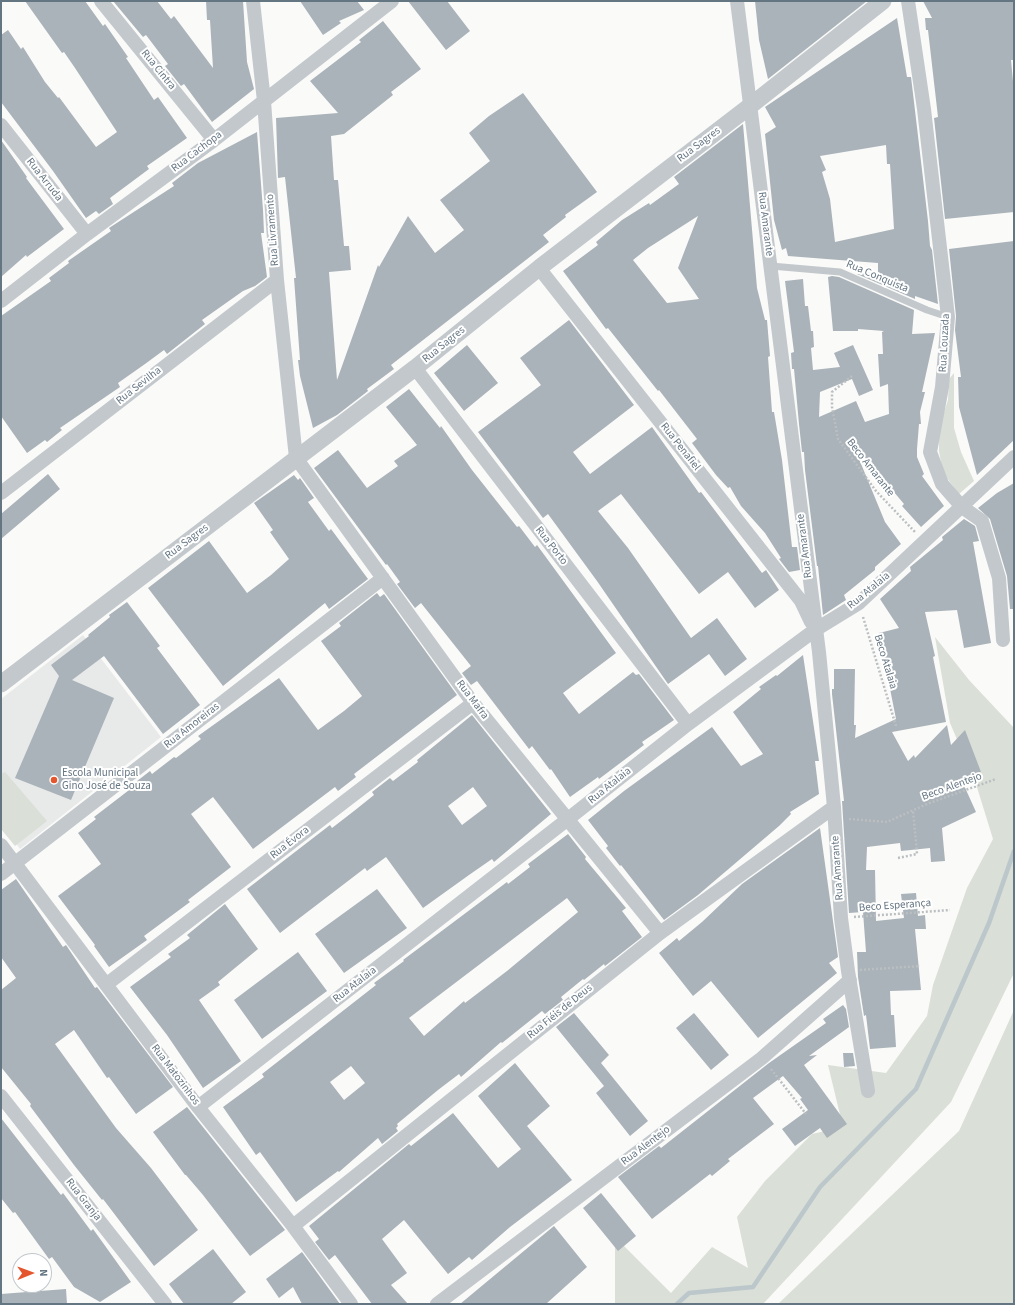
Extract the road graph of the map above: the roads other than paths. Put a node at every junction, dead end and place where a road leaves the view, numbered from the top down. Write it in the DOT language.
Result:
graph roads {
  1 [pos="101,1"];
  2 [pos="253,1"];
  3 [pos="392,1"];
  4 [pos="737,1"];
  5 [pos="884,1"];
  6 [pos="908,1"];
  7 [pos="264,101"];
  8 [pos="750,106"];
  9 [pos="1,125"];
  10 [pos="214,140"];
  11 [pos="87,234"];
  12 [pos="770,266"];
  13 [pos="539,268"];
  14 [pos="277,280"];
  15 [pos="1,301"];
  16 [pos="948,317"];
  17 [pos="414,368"];
  18 [pos="1014,457"];
  19 [pos="296,458"];
  20 [pos="1,493"];
  21 [pos="962,507"];
  22 [pos="383,578"];
  23 [pos="815,630"];
  24 [pos="1003,640"];
  25 [pos="1,684"];
  26 [pos="474,703"];
  27 [pos="688,724"];
  28 [pos="834,813"];
  29 [pos="568,819"];
  30 [pos="1,845"];
  31 [pos="14,863"];
  32 [pos="1,874"];
  33 [pos="660,932"];
  34 [pos="849,976"];
  35 [pos="107,984"];
  36 [pos="868,1091"];
  37 [pos="1,1096"];
  38 [pos="198,1107"];
  39 [pos="292,1226"];
  40 [pos="165,1304"];
  41 [pos="351,1304"];
  42 [pos="437,1304"];
  1 -- 10 [label="street, Rua Cintra"];
  2 -- 7 [label="street, Rua Livramento"];
  3 -- 7 [label="street, Rua Cachopa"];
  4 -- 8 [label="street, Rua Amarante"];
  5 -- 8 [label="street, Rua Sagres"];
  6 -- 16 [label="street, Rua Louzada"];
  7 -- 10 [label="street, Rua Cachopa"];
  7 -- 14 [label="street, Rua Livramento"];
  8 -- 12 [label="street, Rua Amarante"];
  8 -- 13 [label="street, Rua Sagres"];
  9 -- 11 [label="street, Rua Arruda"];
  10 -- 11 [label="street, Rua Cachopa"];
  11 -- 15 [label="street, Rua Cachopa"];
  12 -- 16 [label="lane, Rua Conquista"];
  12 -- 23 [label="street, Rua Amarante"];
  13 -- 17 [label="street, Rua Sagres"];
  13 -- 23 [label="street, Rua Penafiel"];
  14 -- 19 [label="street, Rua Livramento"];
  14 -- 20 [label="street, Rua Sevilha"];
  16 -- 21 [label="street, Rua Louzada"];
  17 -- 19 [label="street, Rua Sagres"];
  17 -- 27 [label="street, Rua Porto"];
  18 -- 21 [label="street, Rua Atalaia"];
  19 -- 22 [label="street, Rua Mafra"];
  19 -- 25 [label="street, Rua Sagres"];
  21 -- 23 [label="street, Rua Atalaia"];
  21 -- 24 [label="street, Rua Louzada"];
  22 -- 26 [label="street, Rua Mafra"];
  22 -- 31 [label="street, Rua Amoreiras"];
  23 -- 27 [label="street, Rua Atalaia"];
  23 -- 28 [label="street, Rua Amarante"];
  26 -- 29 [label="street, Rua Mafra"];
  26 -- 35 [label="street, Rua Évora"];
  27 -- 29 [label="street, Rua Atalaia"];
  28 -- 33 [label="street, Rua Fiéis de Deus"];
  28 -- 34 [label="street, Rua Amarante"];
  29 -- 33 [label="street, Rua Mafra"];
  29 -- 38 [label="street, Rua Atalaia"];
  30 -- 31 [label="street, Rua Matozinhos"];
  31 -- 32 [label="street, Rua Amoreiras"];
  31 -- 35 [label="street, Rua Matozinhos"];
  33 -- 39 [label="street, Rua Fiéis de Deus"];
  34 -- 36 [label="street, Rua Amarante"];
  34 -- 42 [label="street, Rua Alentejo"];
  35 -- 38 [label="street, Rua Matozinhos"];
  37 -- 40 [label="street, Rua Granja"];
  38 -- 39 [label="street, Rua Matozinhos"];
  39 -- 41 [label="street, Rua Matozinhos"];
}
